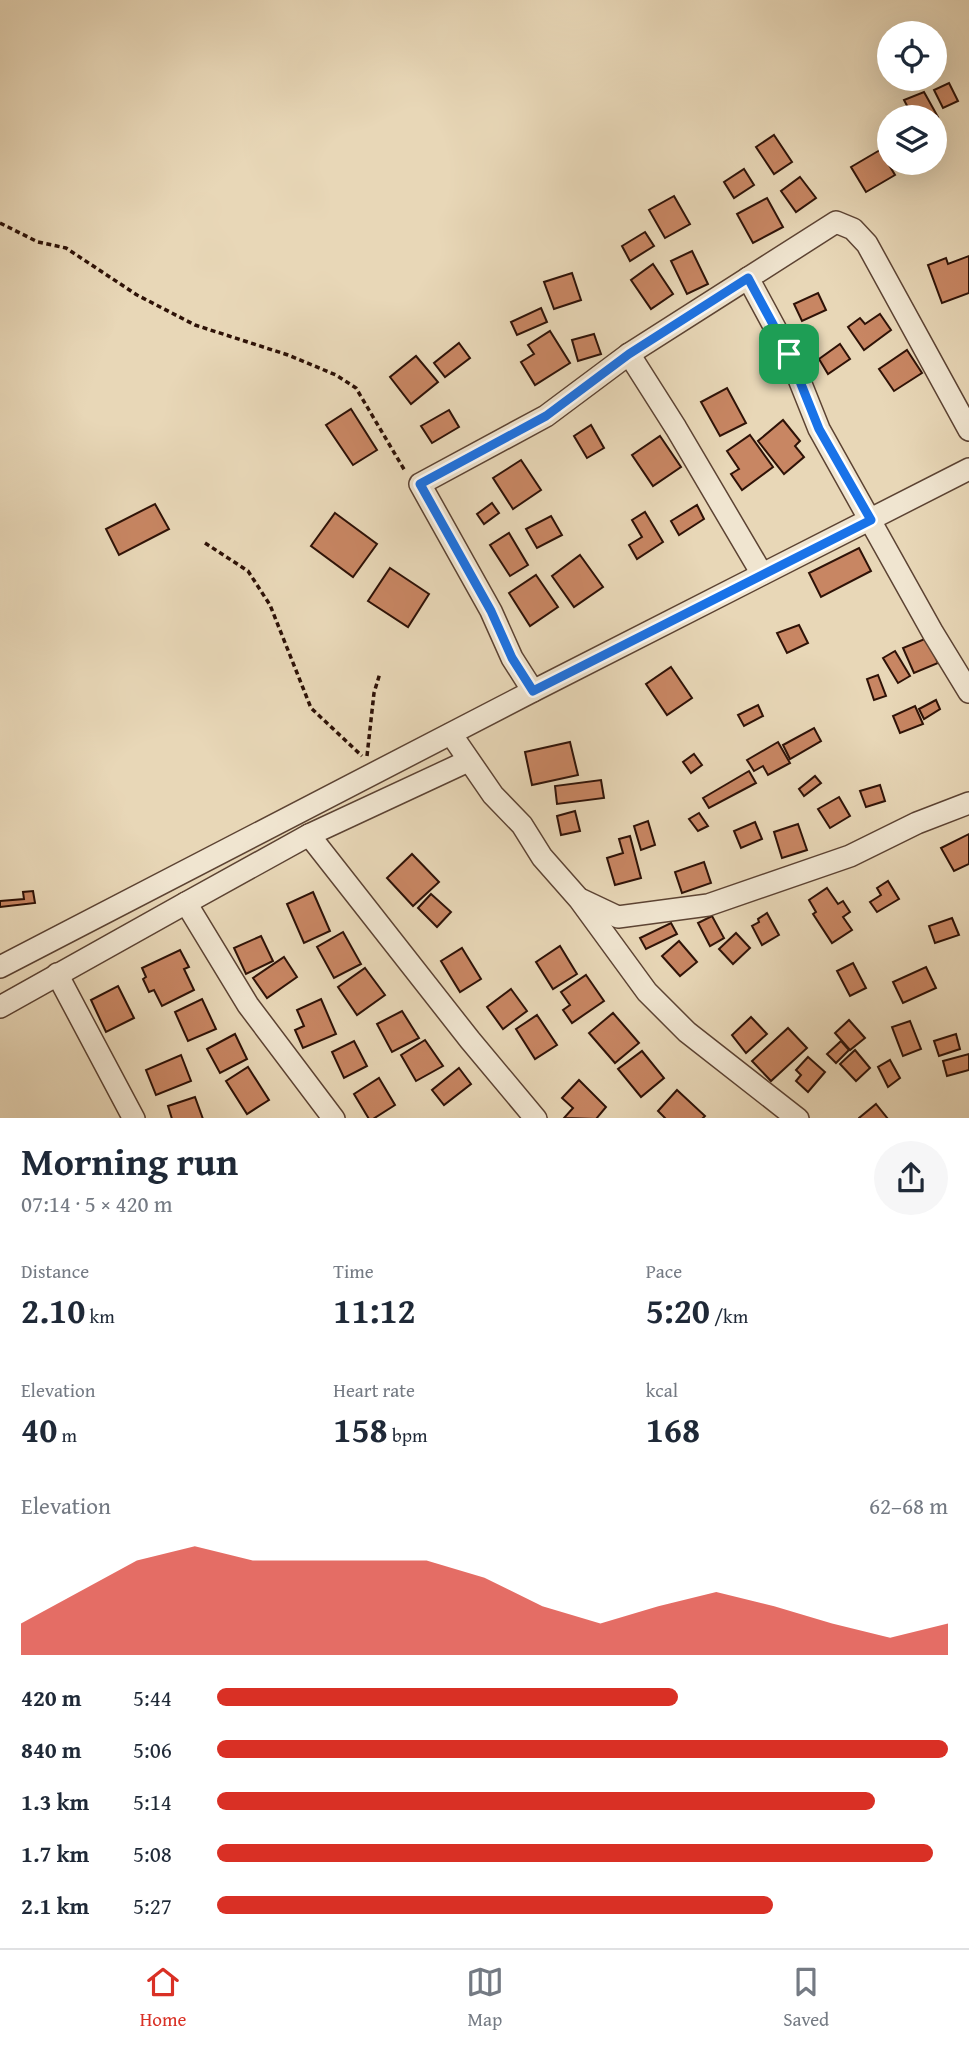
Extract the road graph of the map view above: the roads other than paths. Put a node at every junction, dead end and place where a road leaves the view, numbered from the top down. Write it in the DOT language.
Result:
graph roads {
  1 [pos="748,278"];
  2 [pos="629,354"];
  3 [pos="969,429"];
  4 [pos="969,469"];
  5 [pos="871,520"];
  6 [pos="762,575"];
  7 [pos="533,691"];
  8 [pos="969,692"];
  9 [pos="451,734"];
  10 [pos="468,761"];
  11 [pos="969,803"];
  12 [pos="309,835"];
  13 [pos="579,898"];
  14 [pos="186,902"];
  15 [pos="0,967"];
  16 [pos="57,974"];
  17 [pos="0,1007"];
  18 [pos="134,1118"];
  19 [pos="334,1118"];
  20 [pos="536,1118"];
  21 [pos="799,1118"];
  1 -- 2 [label="street"];
  1 -- 3 [label="street"];
  1 -- 5 [label="street"];
  2 -- 6 [label="street"];
  2 -- 7 [label="street"];
  4 -- 5 [label="street"];
  5 -- 6 [label="street"];
  5 -- 8 [label="street"];
  6 -- 7 [label="street"];
  7 -- 9 [label="street"];
  9 -- 10 [label="street"];
  9 -- 15 [label="street"];
  10 -- 12 [label="street"];
  10 -- 13 [label="street"];
  11 -- 13 [label="street"];
  12 -- 14 [label="street"];
  12 -- 20 [label="street"];
  13 -- 21 [label="street"];
  14 -- 16 [label="street"];
  14 -- 19 [label="street"];
  16 -- 17 [label="street"];
  16 -- 18 [label="street"];
}
